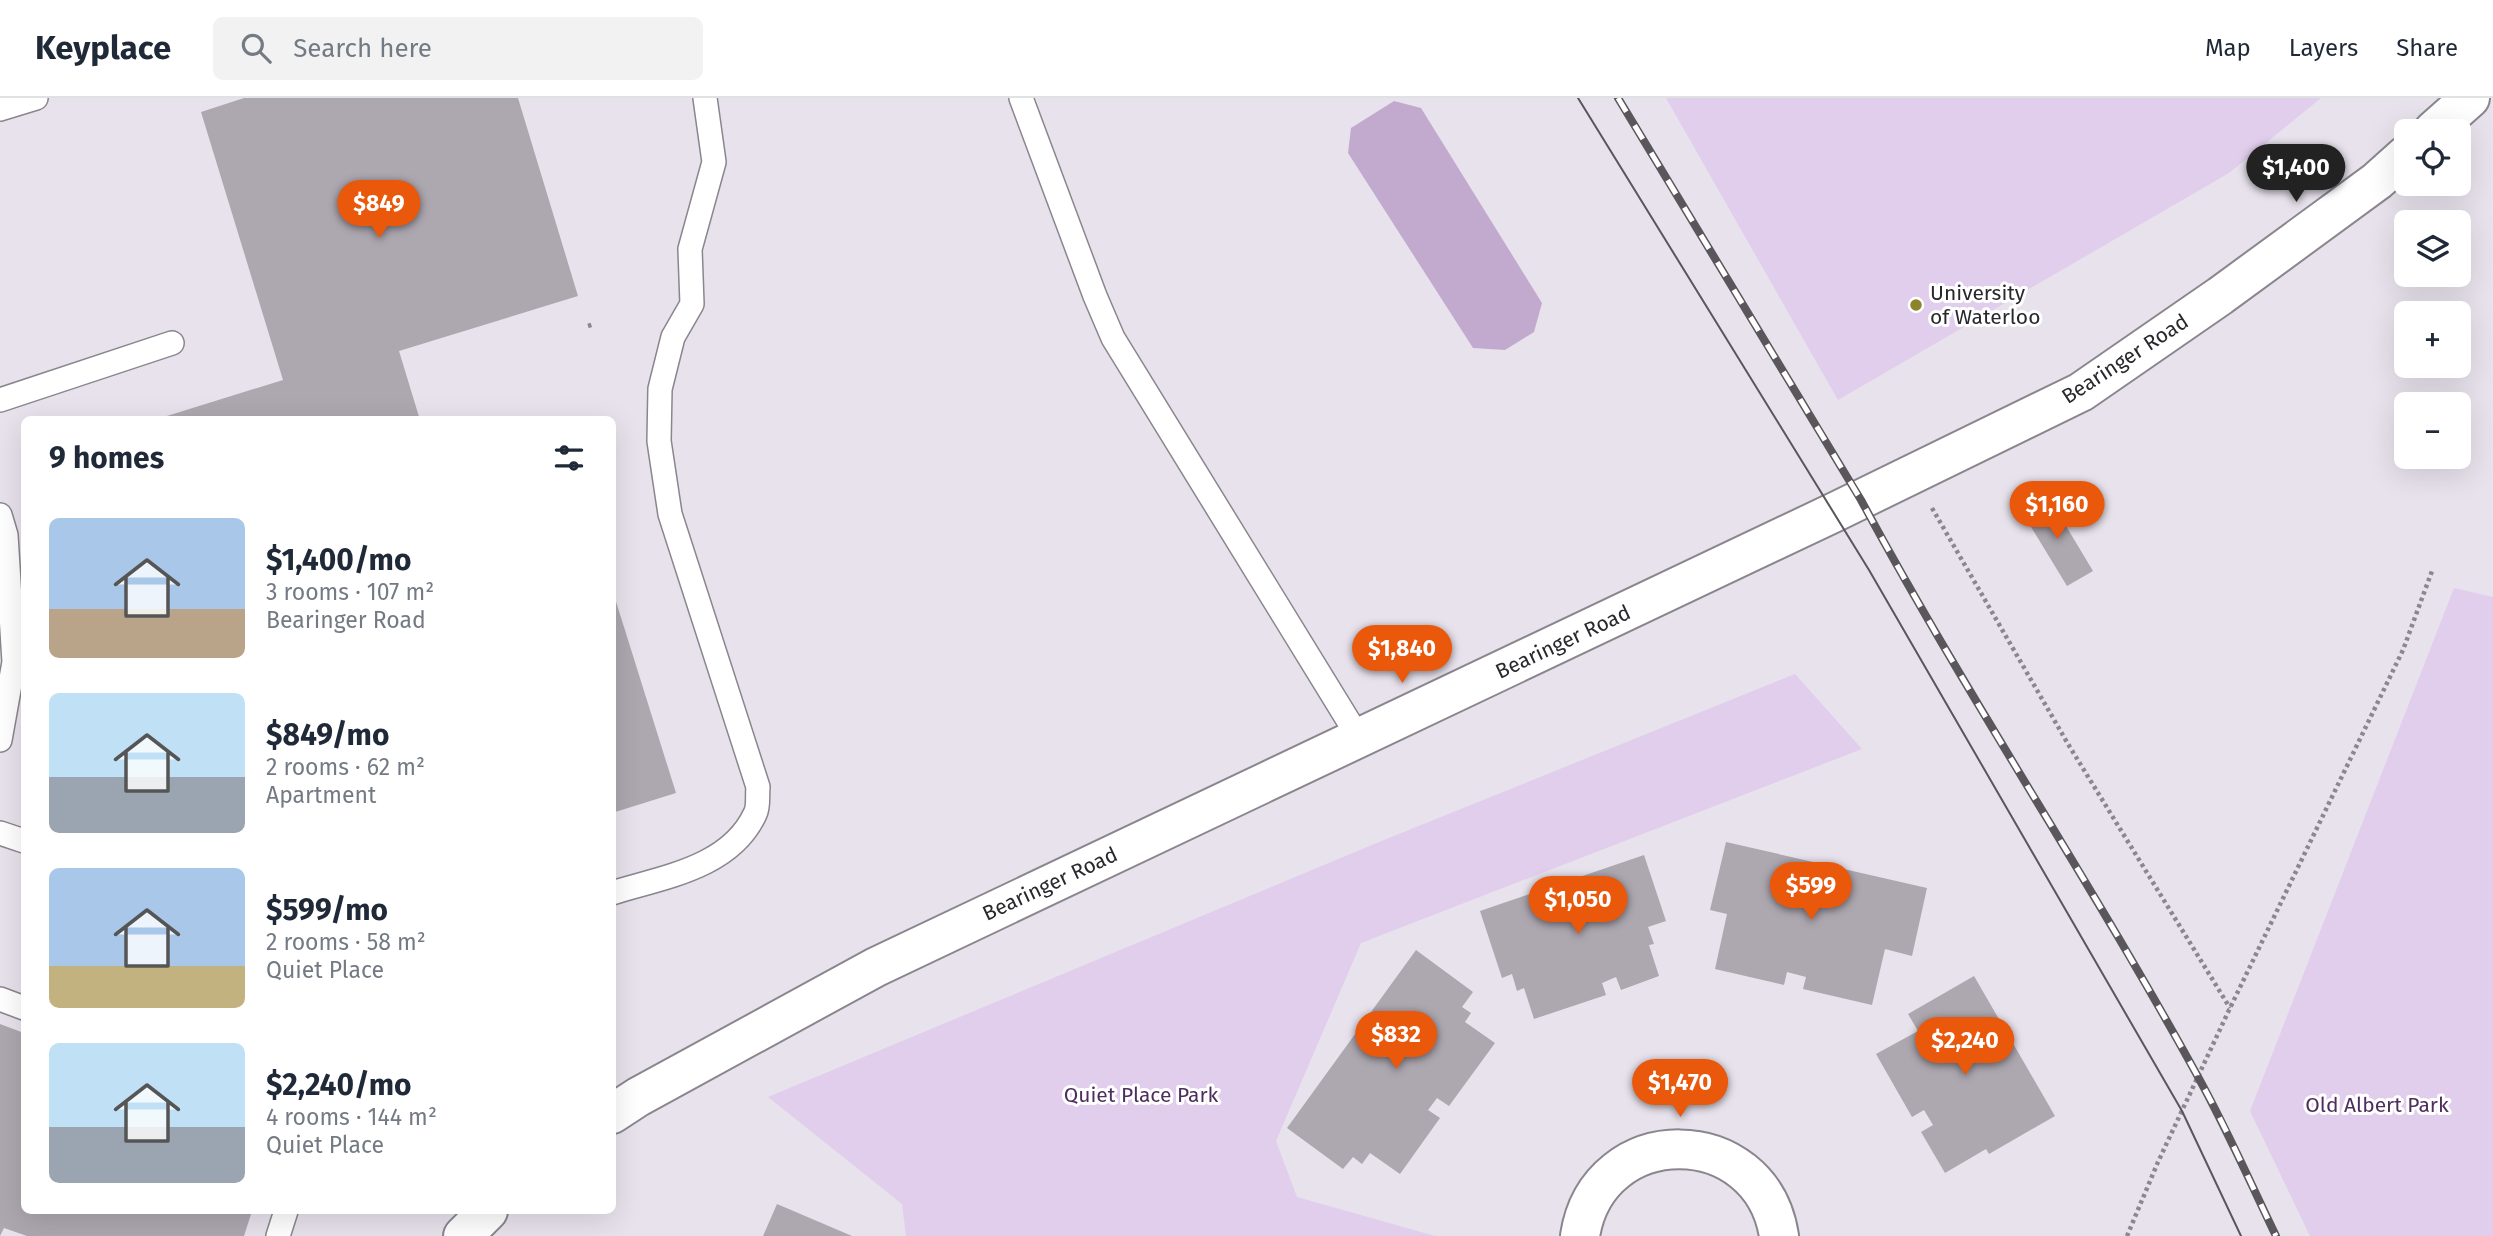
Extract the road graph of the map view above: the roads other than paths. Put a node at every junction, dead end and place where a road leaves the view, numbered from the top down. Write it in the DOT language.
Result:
graph roads {
  1 [pos="36,98"];
  2 [pos="705,98"];
  3 [pos="1021,98"];
  4 [pos="2470,98"];
  5 [pos="0,109"];
  6 [pos="2446,119"];
  7 [pos="2394,165"];
  8 [pos="172,343"];
  9 [pos="0,400"];
  10 [pos="0,515"];
  11 [pos="1359,738"];
  12 [pos="0,740"];
  13 [pos="0,832"];
  14 [pos="21,840"];
  15 [pos="616,892"];
  16 [pos="0,999"];
  17 [pos="21,1007"];
  18 [pos="616,1111"];
  19 [pos="285,1214"];
  20 [pos="278,1236"];
  21 [pos="1580,1236"];
  22 [pos="1779,1236"];
  1 -- 5 [label="lane"];
  2 -- 15 [label="lane"];
  3 -- 11 [label="lane"];
  4 -- 6 [label="street"];
  7 -- 11 [label="street, Bearinger Road"];
  8 -- 9 [label="lane"];
  10 -- 12 [label="lane"];
  11 -- 18 [label="street, Bearinger Road"];
  13 -- 14 [label="lane"];
  16 -- 17 [label="lane"];
  19 -- 20 [label="lane"];
  21 -- 22 [label="street"];
}
